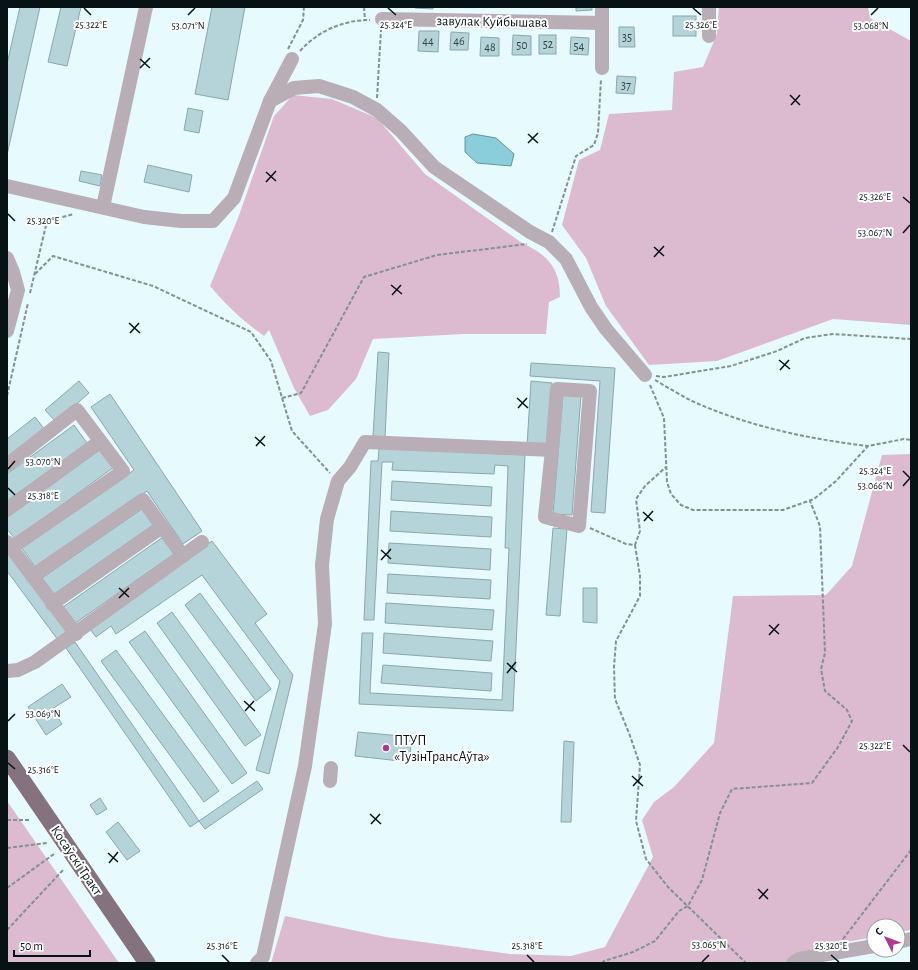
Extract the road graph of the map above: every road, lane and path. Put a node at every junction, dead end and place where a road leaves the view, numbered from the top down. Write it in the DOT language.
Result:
graph roads {
  1 [pos="146,7"];
  2 [pos="364,7"];
  3 [pos="602,7"];
  4 [pos="709,7"];
  5 [pos="382,19"];
  6 [pos="365,20"];
  7 [pos="602,23"];
  8 [pos="709,36"];
  9 [pos="292,58"];
  10 [pos="602,68"];
  11 [pos="270,101"];
  12 [pos="376,110"];
  13 [pos="7,186"];
  14 [pos="103,207"];
  15 [pos="75,214"];
  16 [pos="549,242"];
  17 [pos="7,258"];
  18 [pos="34,274"];
  19 [pos="7,331"];
  20 [pos="911,338"];
  21 [pos="645,375"];
  22 [pos="7,396"];
  23 [pos="282,398"];
  24 [pos="911,440"];
  25 [pos="100,441"];
  26 [pos="868,446"];
  27 [pos="552,450"];
  28 [pos="7,465"];
  29 [pos="666,467"];
  30 [pos="338,481"];
  31 [pos="810,501"];
  32 [pos="7,510"];
  33 [pos="579,526"];
  34 [pos="162,528"];
  35 [pos="202,542"];
  36 [pos="9,545"];
  37 [pos="634,545"];
  38 [pos="183,556"];
  39 [pos="32,576"];
  40 [pos="52,604"];
  41 [pos="76,634"];
  42 [pos="7,671"];
  43 [pos="7,758"];
  44 [pos="7,820"];
  45 [pos="31,820"];
  46 [pos="47,843"];
  47 [pos="7,848"];
  48 [pos="911,850"];
  49 [pos="54,854"];
  50 [pos="64,869"];
  51 [pos="7,888"];
  52 [pos="688,906"];
  53 [pos="7,930"];
  54 [pos="866,947"];
  55 [pos="831,954"];
  56 [pos="147,963"];
  57 [pos="257,963"];
  58 [pos="602,963"];
  59 [pos="746,963"];
  60 [pos="793,963"];
  1 -- 14 [label="street"];
  2 -- 6 [label="path"];
  3 -- 7 [label="street"];
  4 -- 8 [label="street"];
  5 -- 6 [label="path"];
  5 -- 7 [label="street, завулак Куйбышава"];
  5 -- 12 [label="path"];
  6 -- 9 [label="path"];
  7 -- 10 [label="street"];
  9 -- 11 [label="street"];
  10 -- 16 [label="path"];
  11 -- 12 [label="street"];
  11 -- 14 [label="street"];
  12 -- 16 [label="street"];
  13 -- 14 [label="street"];
  15 -- 18 [label="path"];
  16 -- 21 [label="street"];
  16 -- 23 [label="path"];
  17 -- 19 [label="street"];
  18 -- 22 [label="path"];
  18 -- 23 [label="path"];
  20 -- 21 [label="path"];
  21 -- 26 [label="path"];
  21 -- 29 [label="path"];
  23 -- 30 [label="path"];
  24 -- 26 [label="path"];
  25 -- 28 [label="street"];
  25 -- 32 [label="street"];
  25 -- 36 [label="street"];
  26 -- 31 [label="path"];
  27 -- 30 [label="street"];
  27 -- 33 [label="street"];
  27 -- 33 [label="street"];
  29 -- 31 [label="path"];
  29 -- 37 [label="path"];
  30 -- 57 [label="street"];
  31 -- 52 [label="path"];
  33 -- 37 [label="path"];
  34 -- 38 [label="street"];
  34 -- 39 [label="street"];
  34 -- 40 [label="street"];
  35 -- 38 [label="street"];
  36 -- 39 [label="street"];
  37 -- 52 [label="path"];
  38 -- 41 [label="street"];
  39 -- 40 [label="street"];
  40 -- 41 [label="street"];
  41 -- 42 [label="street"];
  43 -- 56 [label="main road, Косаўскі Тракт"];
  44 -- 45 [label="path"];
  46 -- 47 [label="path"];
  48 -- 55 [label="path"];
  49 -- 51 [label="path"];
  50 -- 53 [label="path"];
  52 -- 58 [label="path"];
  52 -- 59 [label="path"];
  54 -- 55 [label="street"];
  55 -- 60 [label="street"];
}
